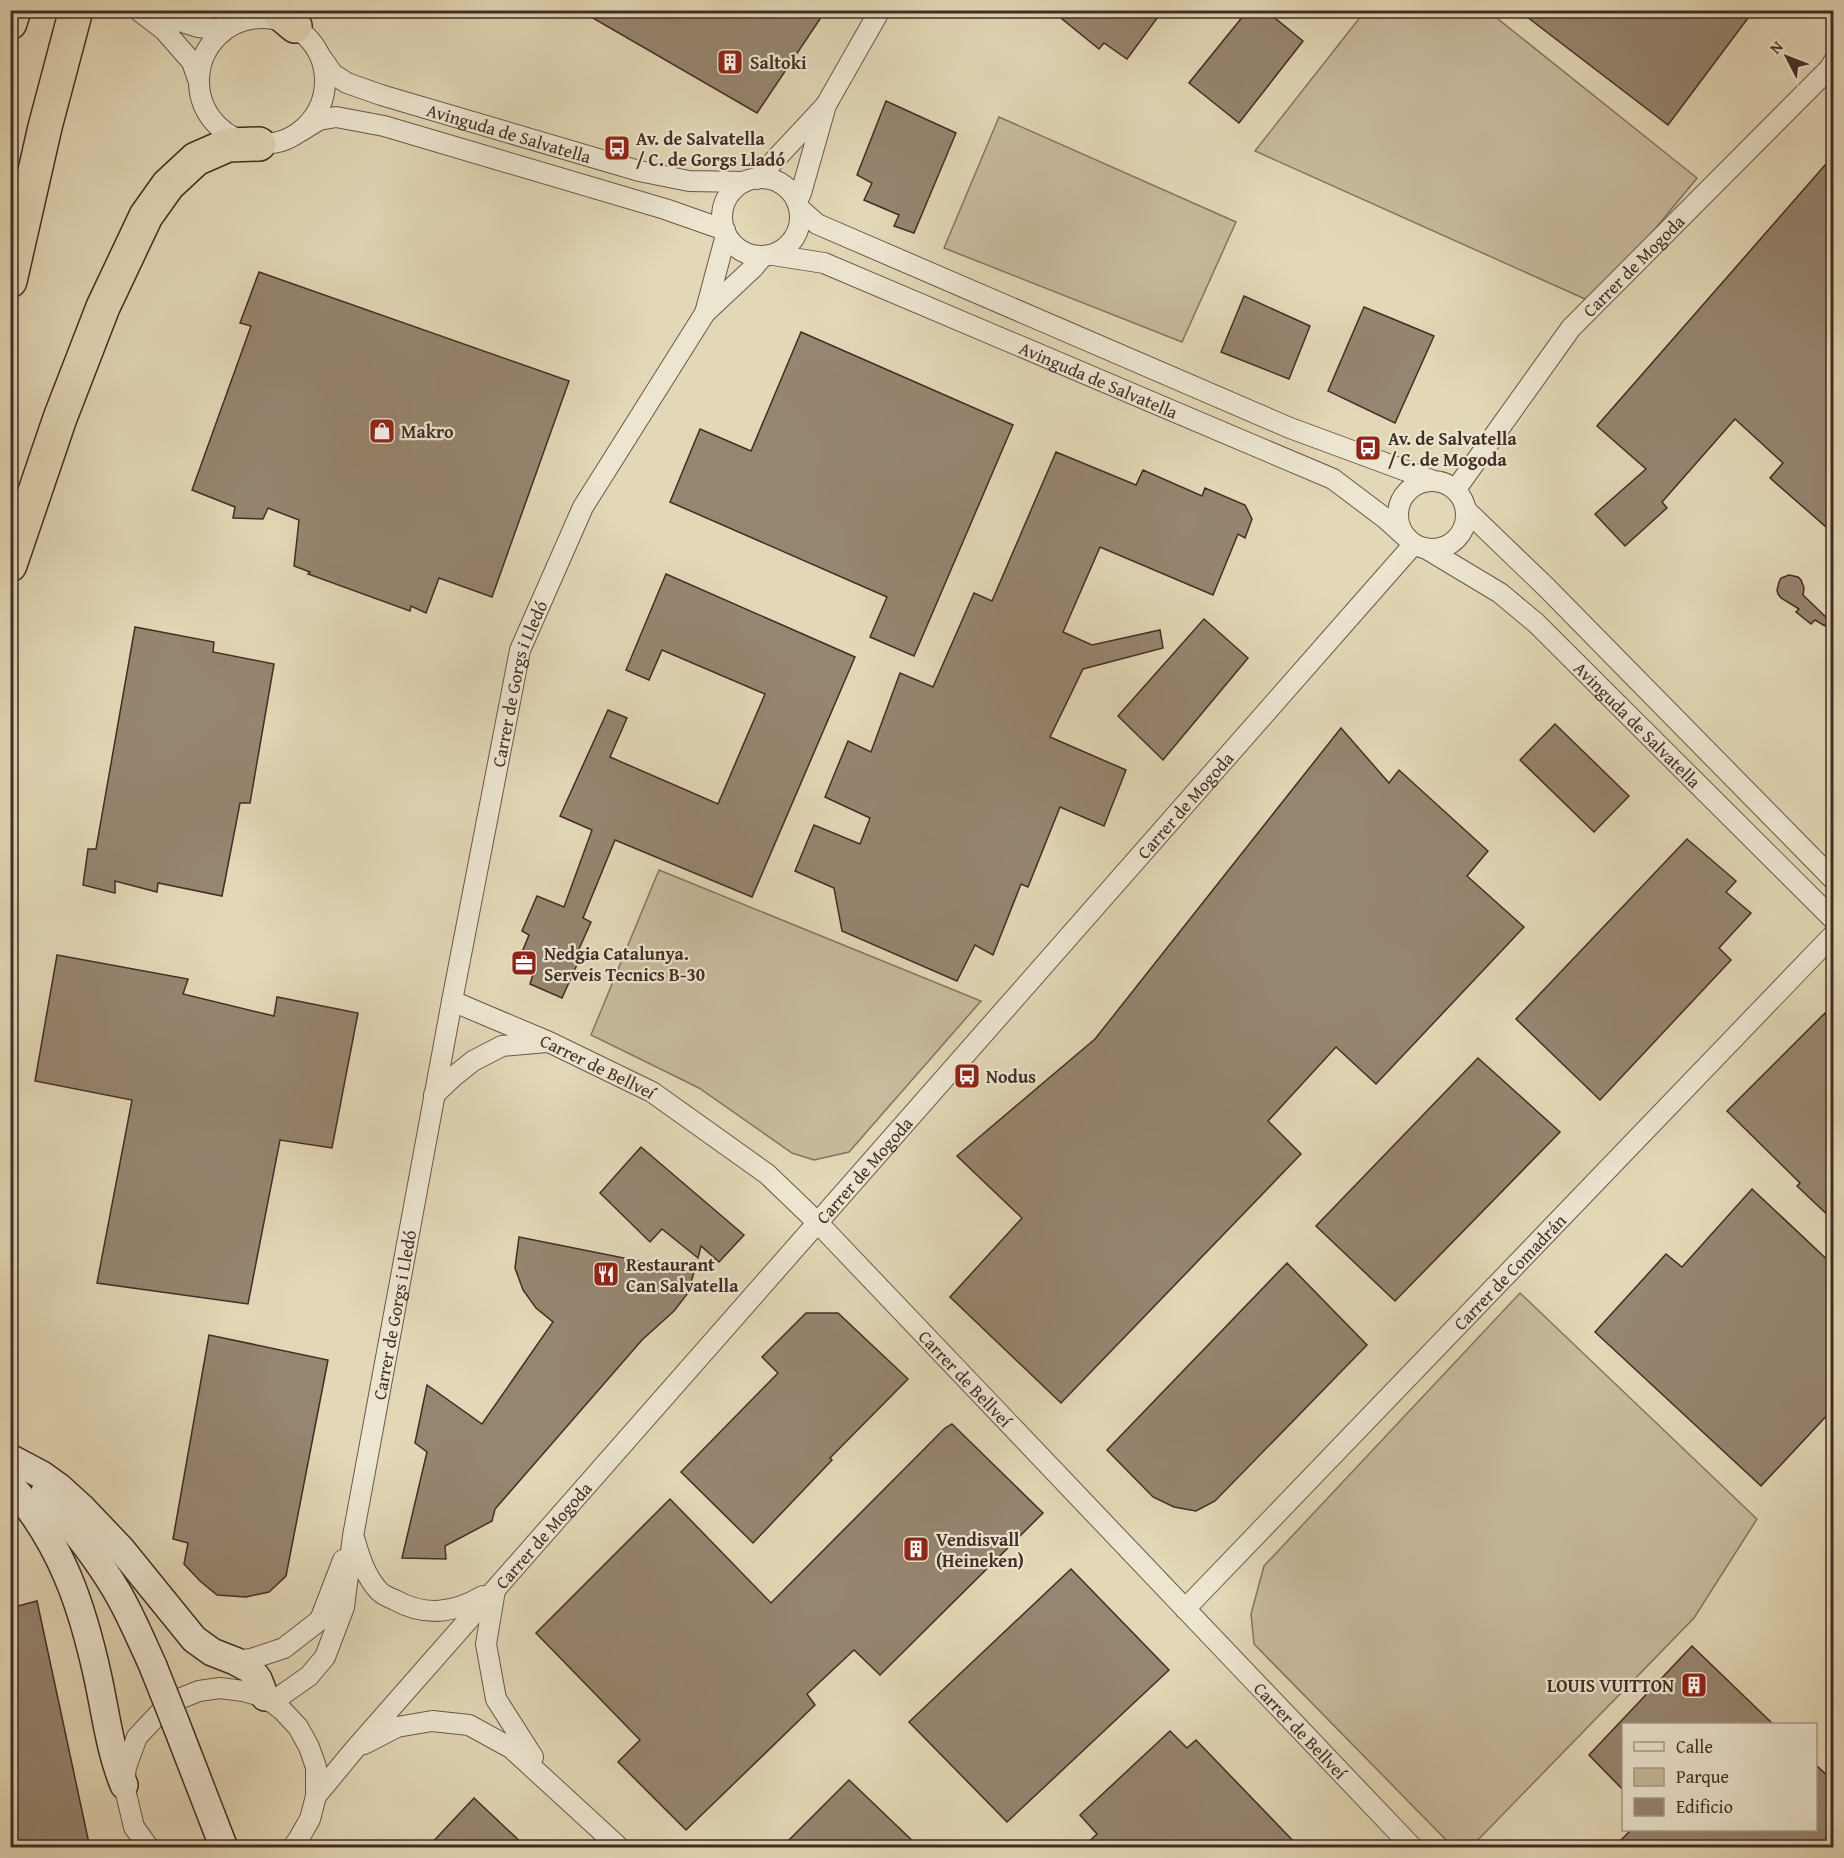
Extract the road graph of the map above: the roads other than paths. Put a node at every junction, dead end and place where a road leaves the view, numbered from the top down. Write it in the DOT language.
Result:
graph roads {
  1 [pos="14,10"];
  2 [pos="76,10"];
  3 [pos="138,10"];
  4 [pos="144,10"];
  5 [pos="879,10"];
  6 [pos="285,18"];
  7 [pos="10,23"];
  8 [pos="165,24"];
  9 [pos="233,25"];
  10 [pos="321,57"];
  11 [pos="1833,61"];
  12 [pos="199,82"];
  13 [pos="826,105"];
  14 [pos="301,131"];
  15 [pos="259,144"];
  16 [pos="751,181"];
  17 [pos="798,205"];
  18 [pos="726,233"];
  19 [pos="768,255"];
  20 [pos="10,280"];
  21 [pos="705,313"];
  22 [pos="1431,480"];
  23 [pos="1456,489"];
  24 [pos="1467,510"];
  25 [pos="1415,543"];
  26 [pos="10,565"];
  27 [pos="1833,880"];
  28 [pos="1833,920"];
  29 [pos="1833,934"];
  30 [pos="452,1001"];
  31 [pos="549,1042"];
  32 [pos="434,1095"];
  33 [pos="818,1222"];
  34 [pos="10,1460"];
  35 [pos="10,1484"];
  36 [pos="353,1536"];
  37 [pos="495,1590"];
  38 [pos="1185,1609"];
  39 [pos="235,1661"];
  40 [pos="268,1700"];
  41 [pos="354,1750"];
  42 [pos="550,1782"];
  43 [pos="124,1785"];
  44 [pos="316,1796"];
  45 [pos="134,1827"];
  46 [pos="221,1841"];
  47 [pos="296,1845"];
  48 [pos="141,1848"];
  49 [pos="149,1848"];
  50 [pos="620,1848"];
  51 [pos="1413,1848"];
  1 -- 7 [label="highway"];
  2 -- 20 [label="highway"];
  3 -- 8 [label="street"];
  4 -- 8 [label="street"];
  5 -- 13 [label="street"];
  6 -- 9 [label="street"];
  6 -- 10 [label="street"];
  8 -- 9 [label="street"];
  8 -- 12 [label="street"];
  9 -- 12 [label="street"];
  10 -- 14 [label="street"];
  10 -- 16 [label="street, Avinguda de Salvatella"];
  11 -- 23 [label="street, Carrer de Mogoda"];
  12 -- 15 [label="street"];
  13 -- 16 [label="street"];
  13 -- 17 [label="street"];
  14 -- 15 [label="street"];
  14 -- 18 [label="street, Avinguda de Salvatella"];
  15 -- 26 [label="highway"];
  16 -- 17 [label="street"];
  16 -- 18 [label="street"];
  17 -- 19 [label="street"];
  17 -- 22 [label="street, Avinguda de Salvatella"];
  18 -- 19 [label="street"];
  18 -- 21 [label="street, Carrer de Gorgs i Lledó"];
  19 -- 21 [label="street, Carrer de Gorgs i Lledó"];
  19 -- 25 [label="street, Avinguda de Salvatella"];
  21 -- 30 [label="street, Carrer de Gorgs i Lledó"];
  22 -- 23 [label="street"];
  22 -- 25 [label="street"];
  23 -- 24 [label="street"];
  24 -- 25 [label="street"];
  24 -- 27 [label="street, Avinguda de Salvatella"];
  25 -- 28 [label="street, Avinguda de Salvatella"];
  25 -- 33 [label="street, Carrer de Mogoda"];
  29 -- 38 [label="street, Carrer de Comadrán"];
  30 -- 31 [label="street, Carrer de Bellveí"];
  30 -- 32 [label="street, Carrer de Gorgs i Lledó"];
  31 -- 32 [label="street"];
  31 -- 33 [label="street, Carrer de Bellveí"];
  32 -- 36 [label="street, Carrer de Gorgs i Lledó"];
  33 -- 37 [label="street, Carrer de Mogoda"];
  33 -- 38 [label="street, Carrer de Bellveí"];
  34 -- 39 [label="main road"];
  34 -- 46 [label="main road, bridge"];
  35 -- 43 [label="main road"];
  36 -- 37 [label="street, Carrer de Gorgs i Lledó"];
  36 -- 39 [label="street, Carrer de Gorgs i Lledó"];
  36 -- 40 [label="street, Carrer de Gorgs i Lledó"];
  37 -- 41 [label="street, Carrer de Mogoda"];
  37 -- 42 [label="street"];
  38 -- 51 [label="street, Carrer de Bellveí"];
  39 -- 40 [label="main road"];
  40 -- 43 [label="street"];
  40 -- 44 [label="street"];
  41 -- 42 [label="street"];
  41 -- 44 [label="street, Carrer de Mogoda"];
  42 -- 50 [label="street"];
  43 -- 45 [label="street"];
  44 -- 47 [label="street"];
  45 -- 48 [label="street"];
  45 -- 49 [label="street"];
}
